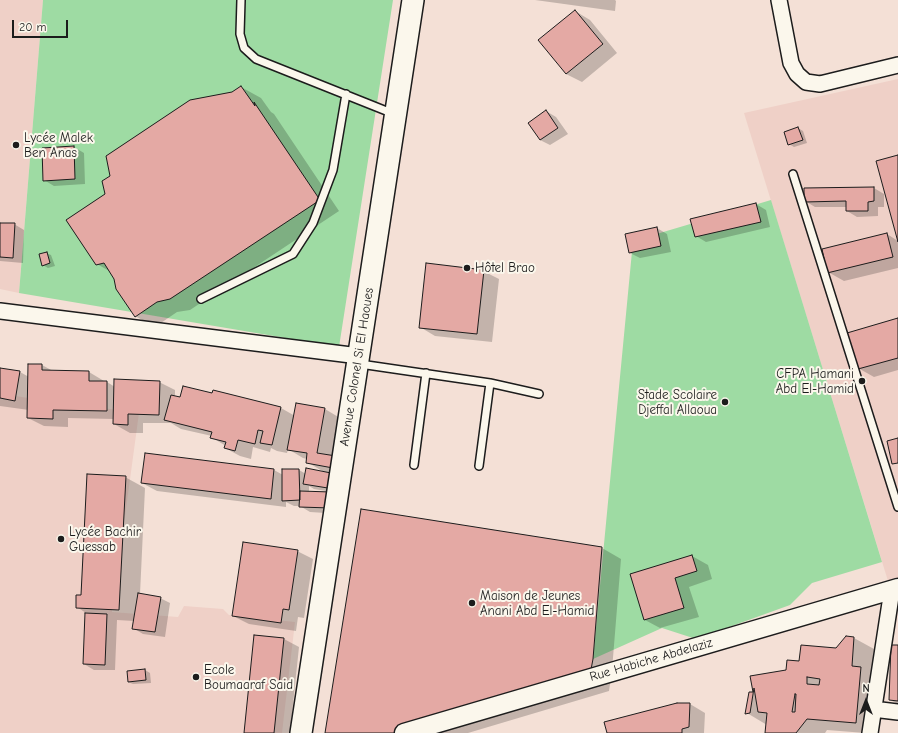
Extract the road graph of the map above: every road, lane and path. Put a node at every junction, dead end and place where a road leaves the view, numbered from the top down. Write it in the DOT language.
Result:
graph roads {
  1 [pos="241,0"];
  2 [pos="413,0"];
  3 [pos="779,0"];
  4 [pos="898,64"];
  5 [pos="346,94"];
  6 [pos="396,115"];
  7 [pos="793,174"];
  8 [pos="201,299"];
  9 [pos="0,311"];
  10 [pos="358,360"];
  11 [pos="426,374"];
  12 [pos="490,383"];
  13 [pos="539,394"];
  14 [pos="414,465"];
  15 [pos="478,466"];
  16 [pos="898,508"];
  17 [pos="895,589"];
  18 [pos="874,709"];
  19 [pos="898,712"];
  20 [pos="301,733"];
  21 [pos="404,733"];
  22 [pos="870,733"];
  1 -- 5 [label="lane"];
  2 -- 6 [label="main road, Avenue Colonel Si El Haoues"];
  3 -- 4 [label="street"];
  5 -- 6 [label="lane"];
  5 -- 8 [label="lane"];
  6 -- 10 [label="main road, Avenue Colonel Si El Haoues"];
  7 -- 16 [label="lane"];
  9 -- 10 [label="street"];
  10 -- 11 [label="lane"];
  10 -- 20 [label="main road, Avenue Colonel Si El Haoues"];
  11 -- 12 [label="lane"];
  11 -- 14 [label="lane"];
  12 -- 13 [label="lane"];
  12 -- 15 [label="lane"];
  17 -- 18 [label="street"];
  17 -- 21 [label="street, Rue Habiche Abdelaziz"];
  18 -- 19 [label="street"];
  18 -- 22 [label="street"];
}
